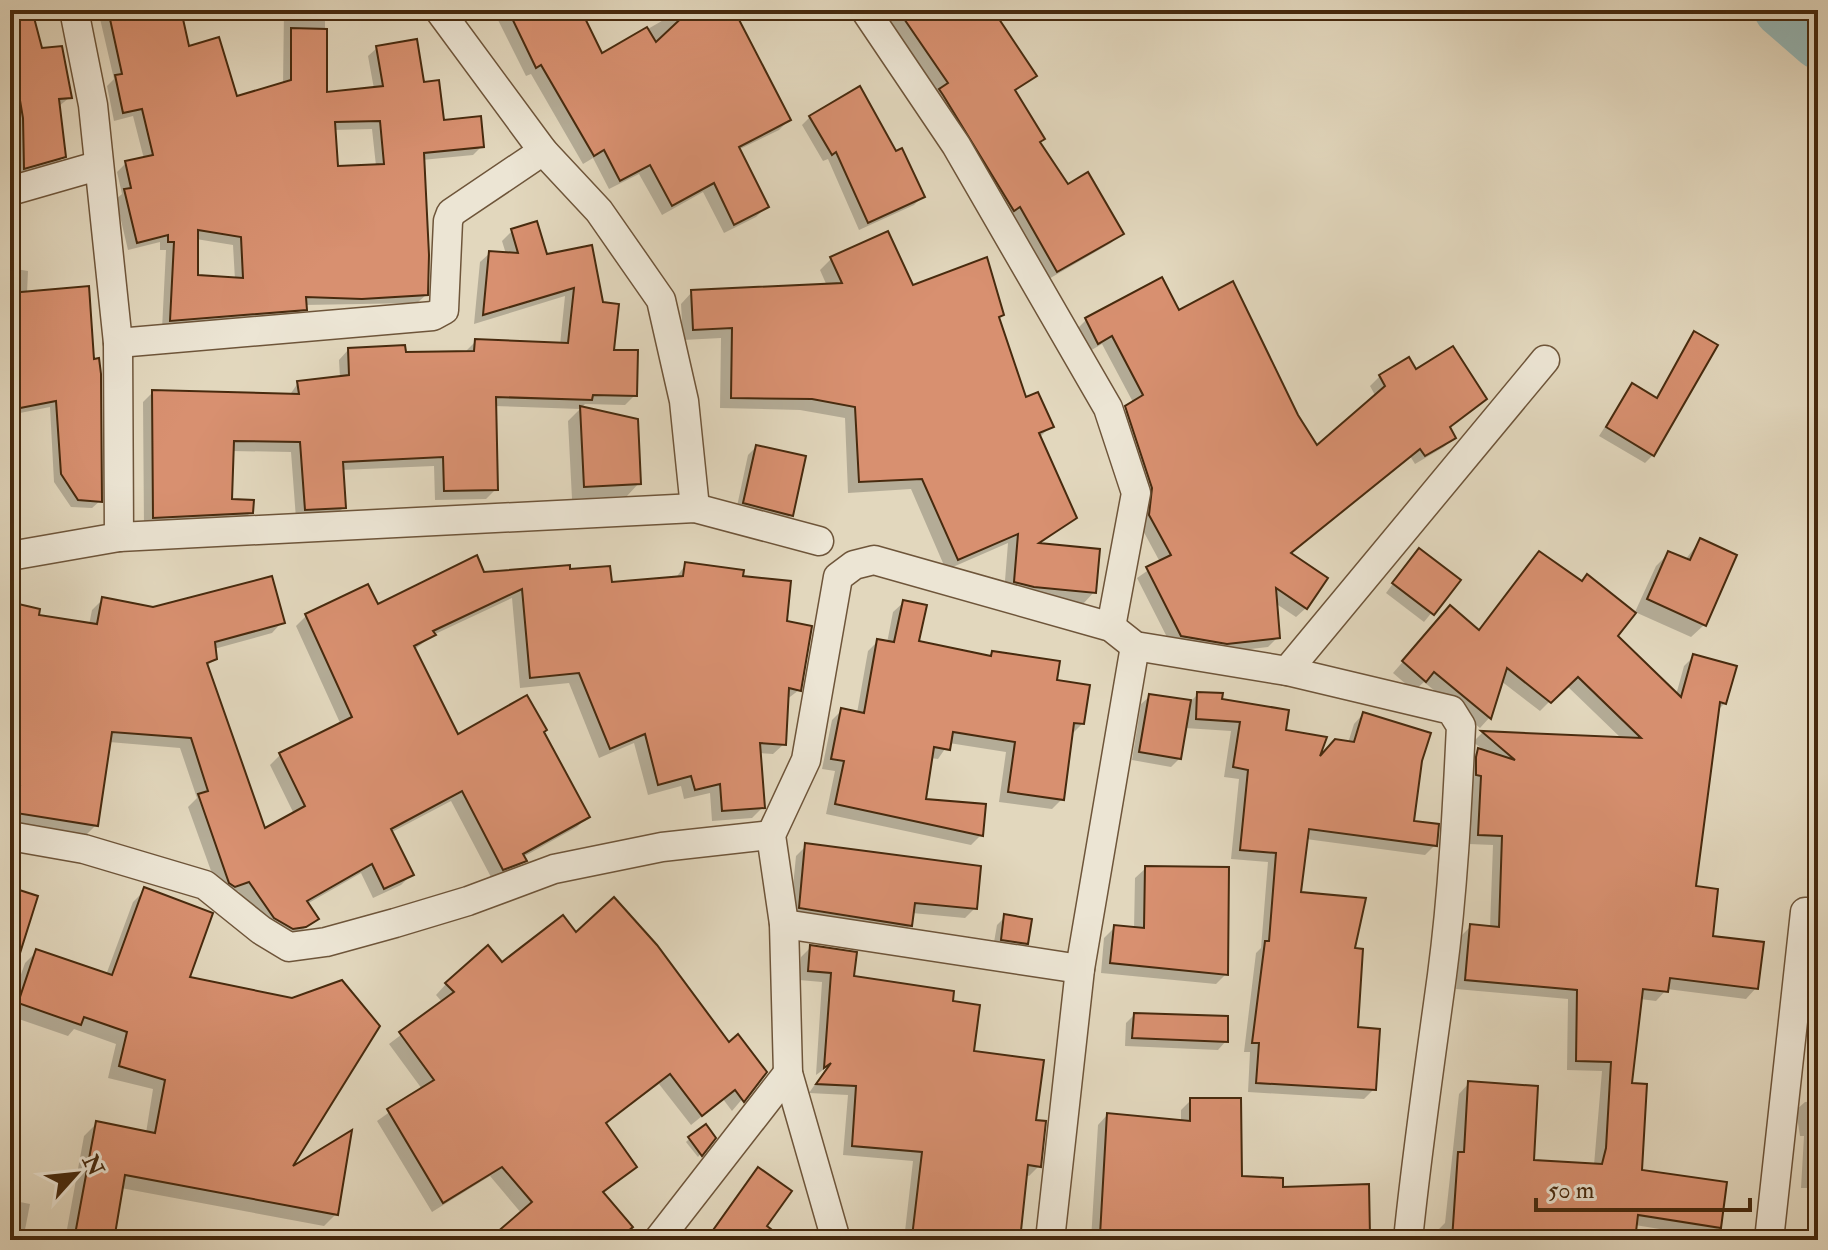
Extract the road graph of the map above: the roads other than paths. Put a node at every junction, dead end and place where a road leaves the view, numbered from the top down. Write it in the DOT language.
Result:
graph roads {
  1 [pos="74,10"];
  2 [pos="439,10"];
  3 [pos="865,10"];
  4 [pos="543,151"];
  5 [pos="97,166"];
  6 [pos="10,191"];
  7 [pos="118,343"];
  8 [pos="1545,360"];
  9 [pos="695,508"];
  10 [pos="119,537"];
  11 [pos="819,541"];
  12 [pos="10,556"];
  13 [pos="1111,627"];
  14 [pos="1135,646"];
  15 [pos="1287,671"];
  16 [pos="771,835"];
  17 [pos="10,836"];
  18 [pos="1805,912"];
  19 [pos="784,924"];
  20 [pos="1080,969"];
  21 [pos="788,1073"];
  22 [pos="658,1240"];
  23 [pos="836,1240"];
  24 [pos="1050,1240"];
  25 [pos="1408,1240"];
  26 [pos="1769,1240"];
  1 -- 5 [label="street"];
  2 -- 4 [label="street"];
  3 -- 13 [label="street"];
  4 -- 7 [label="street"];
  4 -- 9 [label="street"];
  5 -- 6 [label="street"];
  5 -- 7 [label="street"];
  7 -- 10 [label="street"];
  8 -- 15 [label="street"];
  9 -- 10 [label="street"];
  9 -- 11 [label="street"];
  10 -- 12 [label="street"];
  13 -- 14 [label="street"];
  13 -- 16 [label="street"];
  14 -- 15 [label="street"];
  14 -- 20 [label="street"];
  15 -- 25 [label="street"];
  16 -- 17 [label="street"];
  16 -- 19 [label="street"];
  18 -- 26 [label="street"];
  19 -- 20 [label="street"];
  19 -- 21 [label="street"];
  20 -- 24 [label="street"];
  21 -- 22 [label="street"];
  21 -- 23 [label="street"];
}
